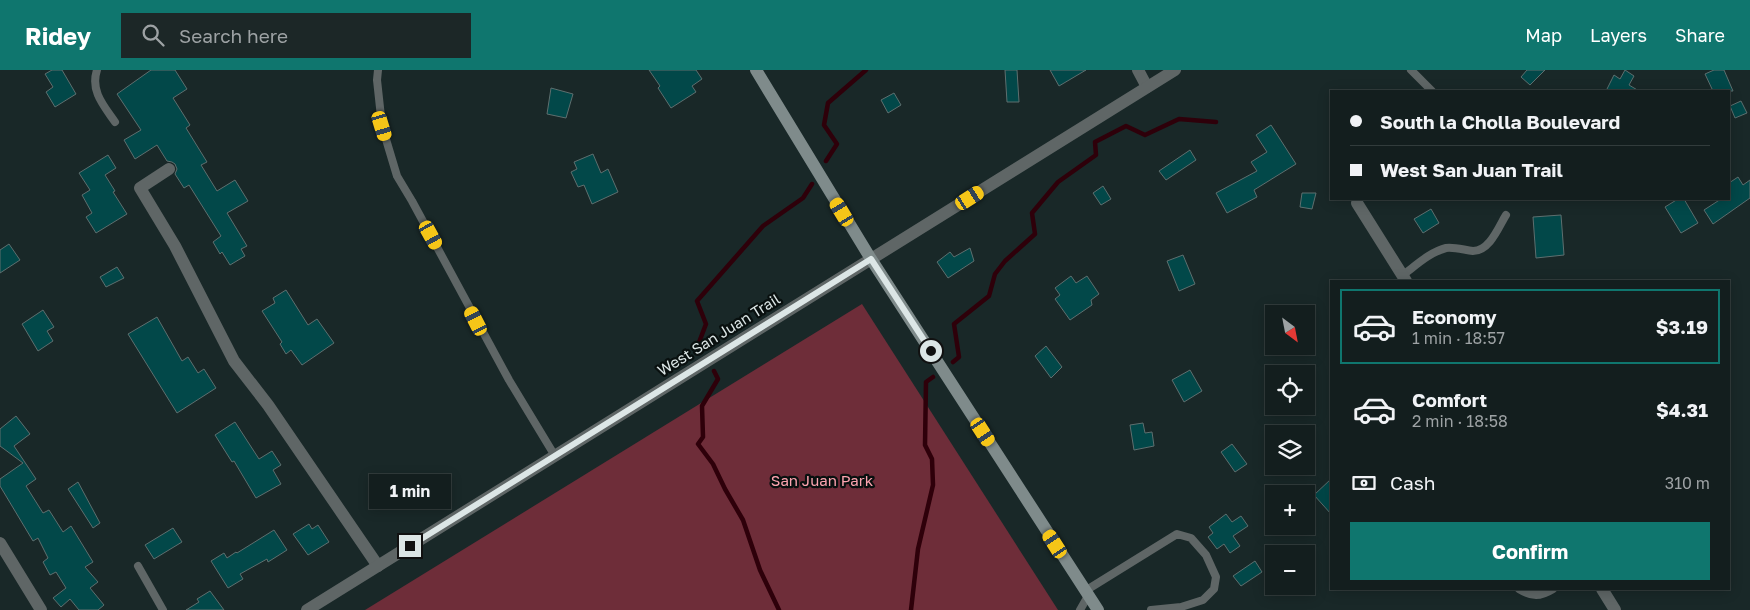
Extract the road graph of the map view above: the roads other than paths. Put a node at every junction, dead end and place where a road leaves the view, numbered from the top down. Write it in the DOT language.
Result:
graph roads {
  1 [pos="97,70"];
  2 [pos="378,70"];
  3 [pos="756,70"];
  4 [pos="1138,70"];
  5 [pos="1175,70"];
  6 [pos="1411,70"];
  7 [pos="1147,87"];
  8 [pos="1431,90"];
  9 [pos="115,122"];
  10 [pos="169,169"];
  11 [pos="1357,203"];
  12 [pos="1506,215"];
  13 [pos="871,259"];
  14 [pos="1405,278"];
  15 [pos="555,456"];
  16 [pos="0,543"];
  17 [pos="138,566"];
  18 [pos="378,566"];
  19 [pos="1522,590"];
  20 [pos="1551,590"];
  21 [pos="1603,590"];
  22 [pos="1086,593"];
  23 [pos="41,610"];
  24 [pos="163,610"];
  25 [pos="307,610"];
  26 [pos="1080,610"];
  27 [pos="1098,610"];
  28 [pos="1150,610"];
  29 [pos="1615,610"];
  1 -- 9 [label="lane"];
  2 -- 15 [label="lane"];
  3 -- 13 [label="main road"];
  4 -- 7 [label="street"];
  5 -- 7 [label="street, West San Juan Trail"];
  6 -- 8 [label="lane"];
  7 -- 13 [label="street, West San Juan Trail"];
  10 -- 18 [label="street"];
  11 -- 14 [label="street"];
  12 -- 14 [label="lane"];
  13 -- 15 [label="street, West San Juan Trail"];
  13 -- 22 [label="main road"];
  15 -- 18 [label="street, West San Juan Trail"];
  16 -- 23 [label="street"];
  17 -- 24 [label="lane"];
  18 -- 25 [label="street, West San Juan Trail"];
  19 -- 20 [label="lane"];
  21 -- 29 [label="street"];
  22 -- 26 [label="lane"];
  22 -- 27 [label="main road"];
  22 -- 28 [label="lane"];
}
